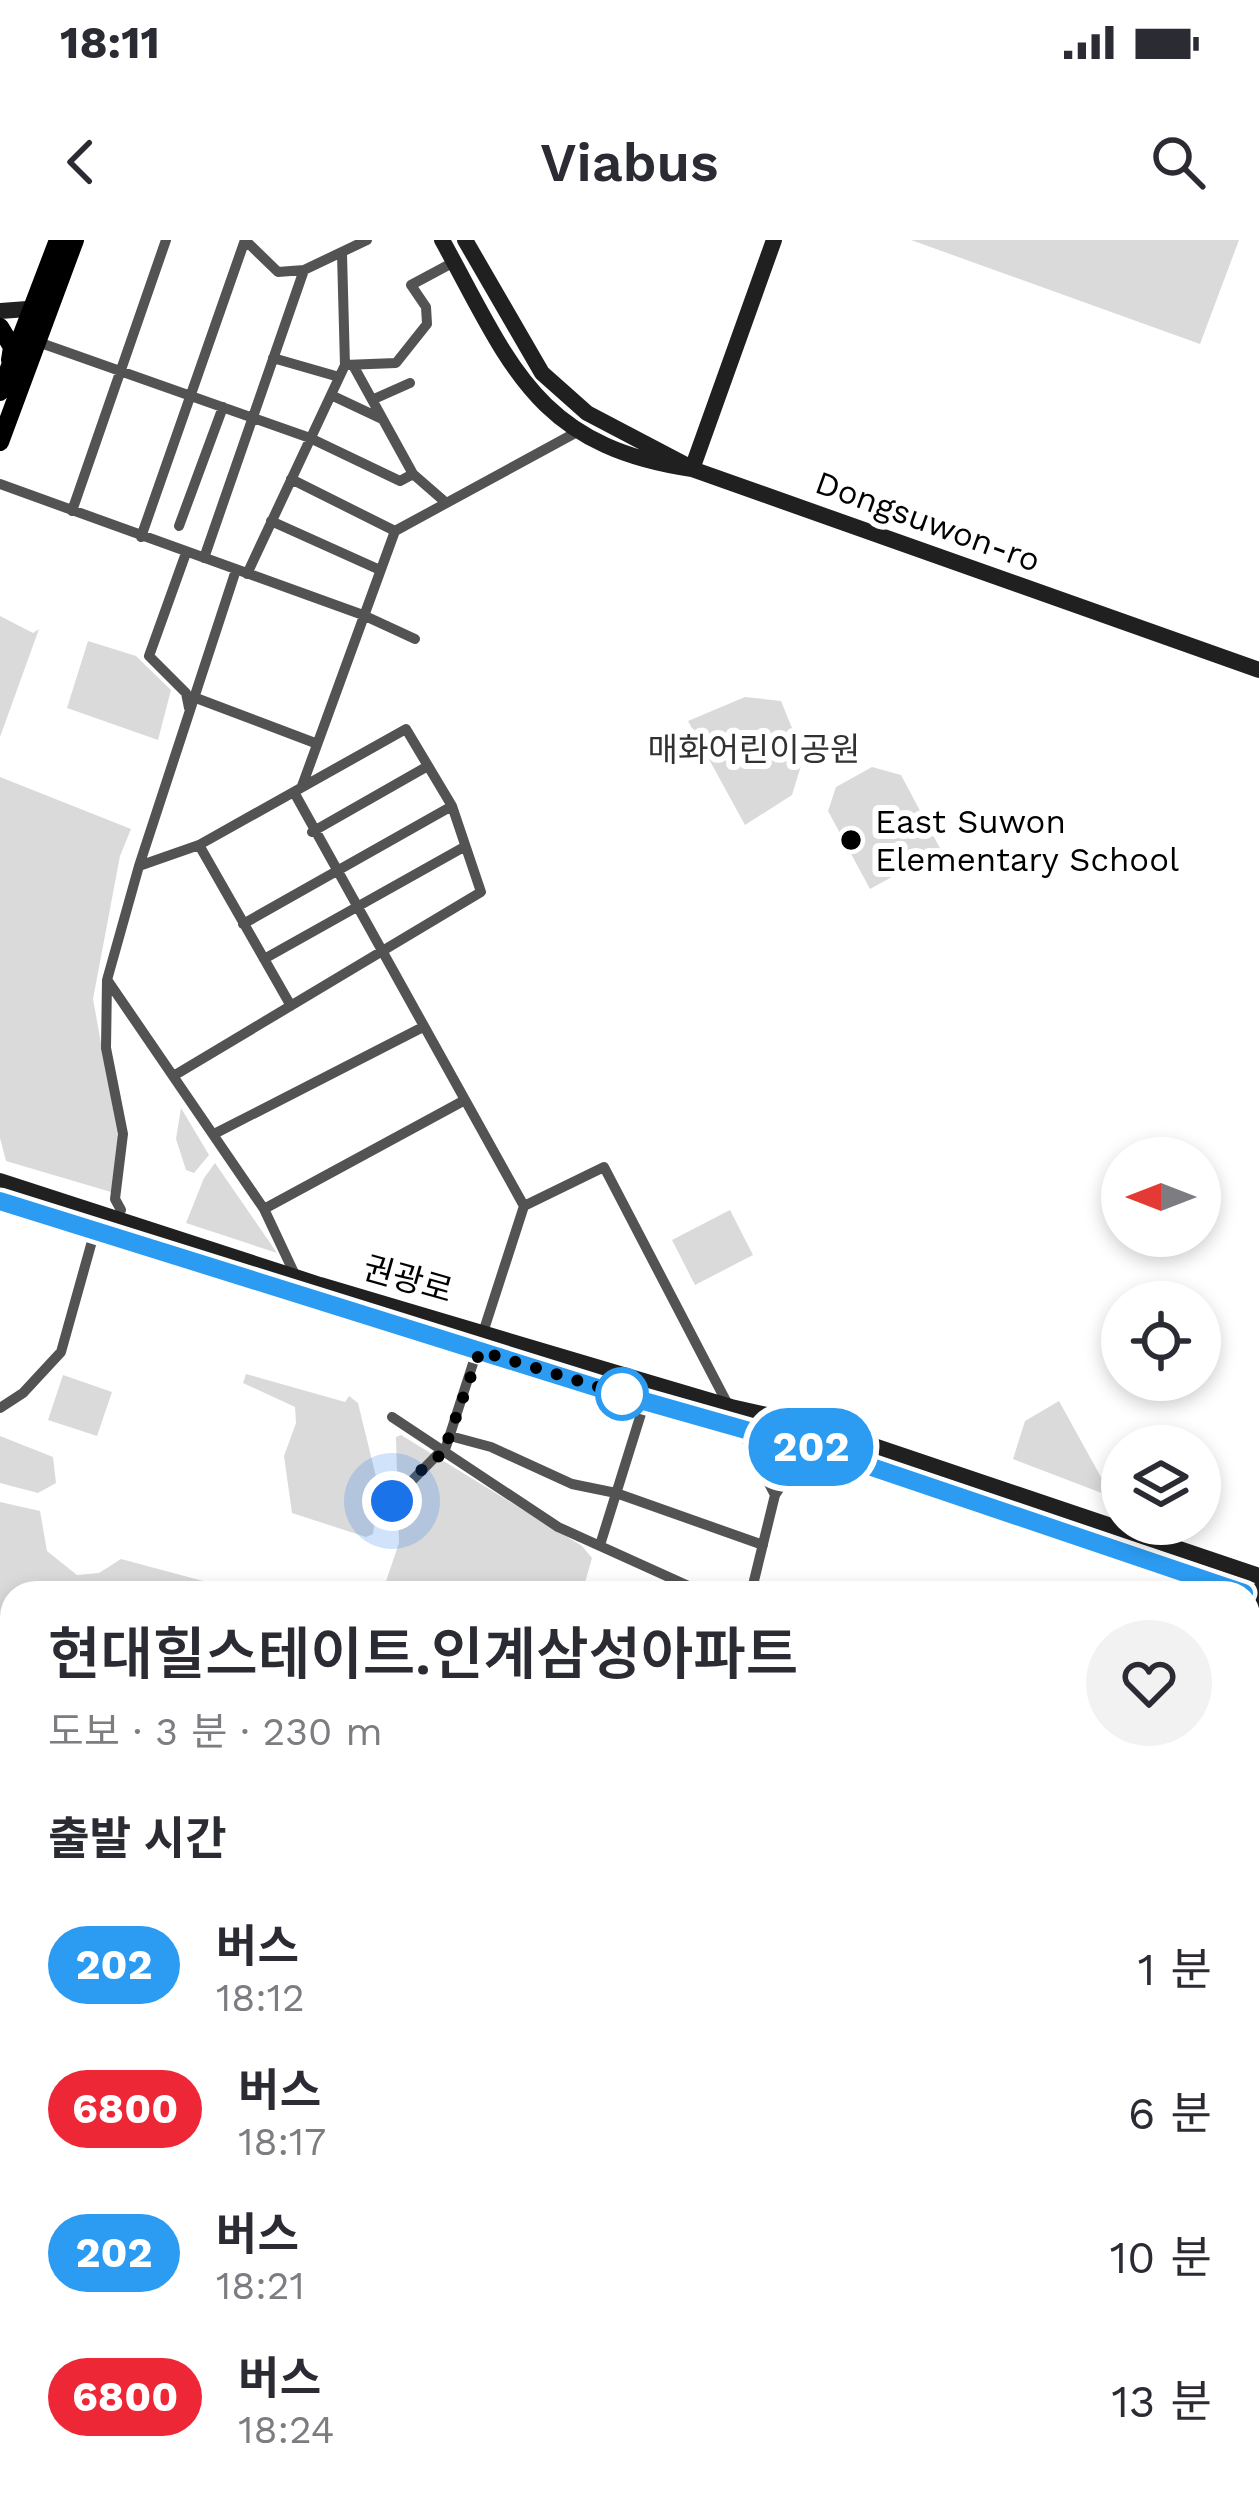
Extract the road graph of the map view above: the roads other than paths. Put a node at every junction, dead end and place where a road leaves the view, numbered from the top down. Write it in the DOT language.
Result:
graph roads {
  1 [pos="58,240"];
  2 [pos="75,240"];
  3 [pos="166,240"];
  4 [pos="245,240"];
  5 [pos="367,240"];
  6 [pos="442,240"];
  7 [pos="466,240"];
  8 [pos="774,240"];
  9 [pos="342,254"];
  10 [pos="454,262"];
  11 [pos="304,270"];
  12 [pos="42,308"];
  13 [pos="0,311"];
  14 [pos="0,326"];
  15 [pos="38,342"];
  16 [pos="273,358"];
  17 [pos="9,370"];
  18 [pos="346,370"];
  19 [pos="119,371"];
  20 [pos="410,383"];
  21 [pos="0,392"];
  22 [pos="331,395"];
  23 [pos="190,396"];
  24 [pos="374,399"];
  25 [pos="223,407"];
  26 [pos="253,418"];
  27 [pos="385,421"];
  28 [pos="577,431"];
  29 [pos="310,438"];
  30 [pos="0,442"];
  31 [pos="692,469"];
  32 [pos="413,474"];
  33 [pos="291,479"];
  34 [pos="0,484"];
  35 [pos="444,501"];
  36 [pos="72,511"];
  37 [pos="271,521"];
  38 [pos="179,526"];
  39 [pos="394,531"];
  40 [pos="141,537"];
  41 [pos="187,553"];
  42 [pos="204,558"];
  43 [pos="380,569"];
  44 [pos="242,572"];
  45 [pos="363,615"];
  46 [pos="415,639"];
  47 [pos="1259,670"];
  48 [pos="192,703"];
  49 [pos="315,743"];
  50 [pos="428,766"];
  51 [pos="298,790"];
  52 [pos="452,806"];
  53 [pos="312,832"];
  54 [pos="199,845"];
  55 [pos="464,847"];
  56 [pos="139,866"];
  57 [pos="333,871"];
  58 [pos="355,908"];
  59 [pos="243,924"];
  60 [pos="378,951"];
  61 [pos="264,958"];
  62 [pos="107,980"];
  63 [pos="291,1006"];
  64 [pos="423,1027"];
  65 [pos="175,1076"];
  66 [pos="465,1100"];
  67 [pos="214,1134"];
  68 [pos="0,1171"];
  69 [pos="0,1181"];
  70 [pos="0,1197"];
  71 [pos="524,1206"];
  72 [pos="264,1209"];
  73 [pos="68,1210"];
  74 [pos="122,1210"];
  75 [pos="150,1228"];
  76 [pos="94,1234"];
  77 [pos="151,1249"];
  78 [pos="296,1276"];
  79 [pos="483,1342"];
  80 [pos="645,1401"];
  81 [pos="731,1407"];
  82 [pos="0,1408"];
  83 [pos="392,1418"];
  84 [pos="743,1430"];
  85 [pos="450,1436"];
  86 [pos="808,1446"];
  87 [pos="442,1452"];
  88 [pos="616,1493"];
  89 [pos="775,1495"];
  90 [pos="392,1501"];
  91 [pos="763,1545"];
  92 [pos="600,1546"];
  93 [pos="1259,1576"];
  94 [pos="677,1581"];
  95 [pos="754,1581"];
  96 [pos="1211,1581"];
  1 -- 12 [label="main road"];
  2 -- 12 [label="main road"];
  3 -- 19 [label="street"];
  4 -- 11 [label="street"];
  4 -- 23 [label="street"];
  5 -- 9 [label="street"];
  6 -- 10 [label="street, Dongsuwon-ro"];
  7 -- 31 [label="street"];
  8 -- 31 [label="street"];
  9 -- 11 [label="street"];
  9 -- 18 [label="street"];
  10 -- 18 [label="street"];
  10 -- 28 [label="street, Dongsuwon-ro"];
  11 -- 16 [label="street"];
  12 -- 13 [label="street"];
  12 -- 15 [label="main road"];
  12 -- 17 [label="main road"];
  14 -- 17 [label="main road"];
  15 -- 19 [label="street"];
  15 -- 30 [label="main road"];
  16 -- 18 [label="street"];
  16 -- 26 [label="street"];
  17 -- 21 [label="main road"];
  18 -- 22 [label="street"];
  18 -- 24 [label="street"];
  19 -- 23 [label="street"];
  19 -- 36 [label="street"];
  20 -- 24 [label="street"];
  22 -- 27 [label="street"];
  22 -- 29 [label="street"];
  23 -- 25 [label="street"];
  23 -- 40 [label="street"];
  24 -- 27 [label="street"];
  25 -- 26 [label="street"];
  25 -- 38 [label="street"];
  26 -- 29 [label="street"];
  26 -- 42 [label="street"];
  27 -- 32 [label="street"];
  28 -- 31 [label="street, Dongsuwon-ro"];
  28 -- 35 [label="street"];
  29 -- 32 [label="street"];
  29 -- 33 [label="street"];
  31 -- 47 [label="street, Dongsuwon-ro"];
  32 -- 35 [label="street"];
  33 -- 37 [label="street"];
  33 -- 39 [label="street"];
  34 -- 36 [label="street"];
  35 -- 39 [label="street"];
  36 -- 40 [label="street"];
  37 -- 43 [label="street"];
  37 -- 44 [label="street"];
  39 -- 43 [label="street"];
  40 -- 41 [label="street"];
  41 -- 42 [label="street"];
  41 -- 48 [label="street"];
  42 -- 44 [label="street"];
  43 -- 45 [label="street"];
  44 -- 45 [label="street"];
  44 -- 48 [label="street"];
  45 -- 46 [label="street"];
  45 -- 49 [label="street"];
  48 -- 49 [label="street"];
  48 -- 56 [label="street"];
  49 -- 51 [label="street"];
  50 -- 51 [label="street"];
  50 -- 52 [label="street"];
  50 -- 53 [label="street"];
  51 -- 53 [label="street"];
  51 -- 54 [label="street"];
  52 -- 55 [label="street"];
  52 -- 57 [label="street"];
  53 -- 57 [label="street"];
  54 -- 56 [label="street"];
  54 -- 59 [label="street"];
  55 -- 58 [label="street"];
  55 -- 60 [label="street"];
  56 -- 62 [label="street"];
  57 -- 58 [label="street"];
  57 -- 59 [label="street"];
  58 -- 60 [label="street"];
  58 -- 61 [label="street"];
  59 -- 61 [label="street"];
  60 -- 63 [label="street"];
  60 -- 64 [label="street"];
  61 -- 63 [label="street"];
  62 -- 65 [label="street"];
  62 -- 74 [label="street"];
  63 -- 65 [label="street"];
  64 -- 66 [label="street"];
  64 -- 67 [label="street"];
  65 -- 67 [label="street"];
  66 -- 71 [label="street"];
  66 -- 72 [label="street"];
  67 -- 72 [label="street"];
  68 -- 74 [label="street"];
  69 -- 73 [label="street"];
  70 -- 73 [label="street"];
  70 -- 76 [label="street"];
  71 -- 79 [label="street"];
  71 -- 81 [label="street"];
  72 -- 78 [label="street"];
  73 -- 75 [label="street, 권광로"];
  73 -- 77 [label="street"];
  74 -- 75 [label="street"];
  75 -- 78 [label="street, 권광로"];
  76 -- 77 [label="street"];
  76 -- 82 [label="street"];
  77 -- 79 [label="street"];
  78 -- 79 [label="street, 권광로"];
  79 -- 80 [label="street"];
  79 -- 81 [label="street, 권광로"];
  79 -- 85 [label="street"];
  80 -- 84 [label="street"];
  80 -- 88 [label="street"];
  81 -- 84 [label="street"];
  81 -- 93 [label="street, 권광로"];
  83 -- 87 [label="street"];
  84 -- 86 [label="street"];
  84 -- 89 [label="street"];
  85 -- 87 [label="street"];
  85 -- 88 [label="street"];
  86 -- 89 [label="street"];
  86 -- 96 [label="street"];
  87 -- 90 [label="street"];
  87 -- 92 [label="street"];
  88 -- 91 [label="street"];
  88 -- 92 [label="street"];
  89 -- 91 [label="street"];
  91 -- 95 [label="street"];
  92 -- 94 [label="street"];
}
